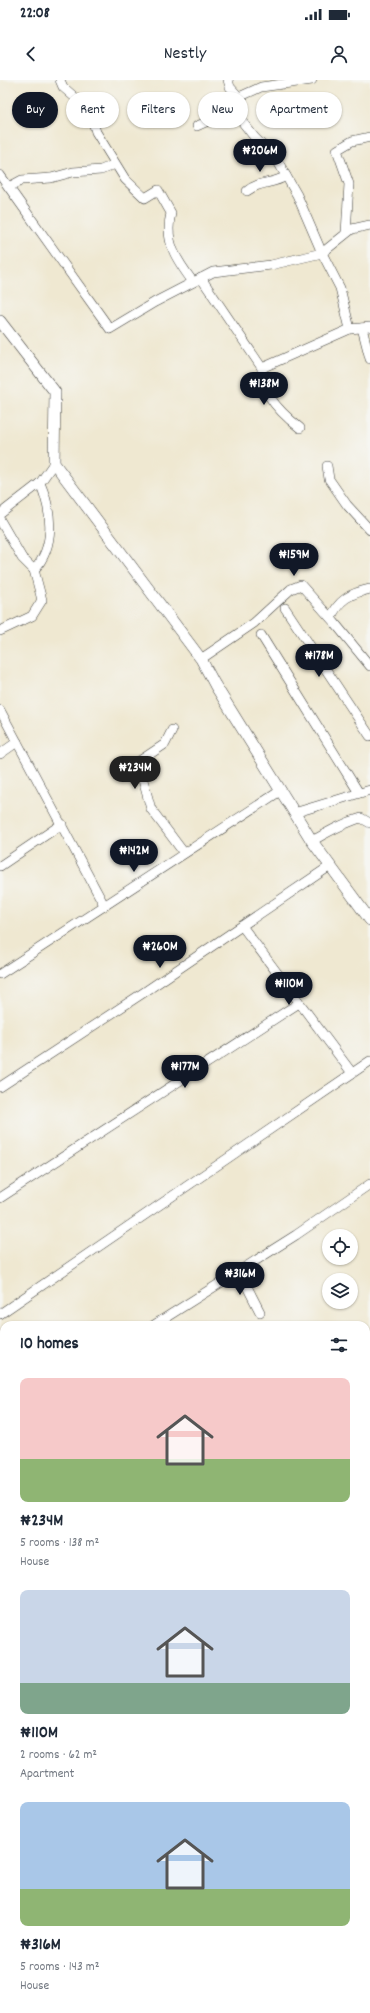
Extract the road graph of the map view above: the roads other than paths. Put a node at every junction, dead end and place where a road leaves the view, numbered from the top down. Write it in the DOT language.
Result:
graph roads {
  1 [pos="60,80"];
  2 [pos="228,80"];
  3 [pos="312,80"];
  4 [pos="234,92"];
  5 [pos="248,93"];
  6 [pos="247,128"];
  7 [pos="370,137"];
  8 [pos="115,164"];
  9 [pos="0,175"];
  10 [pos="286,176"];
  11 [pos="7,189"];
  12 [pos="247,191"];
  13 [pos="370,225"];
  14 [pos="346,233"];
  15 [pos="322,252"];
  16 [pos="197,280"];
  17 [pos="0,321"];
  18 [pos="366,327"];
  19 [pos="350,329"];
  20 [pos="4,333"];
  21 [pos="370,360"];
  22 [pos="262,368"];
  23 [pos="300,428"];
  24 [pos="54,462"];
  25 [pos="326,466"];
  26 [pos="40,483"];
  27 [pos="0,514"];
  28 [pos="0,520"];
  29 [pos="370,530"];
  30 [pos="34,570"];
  31 [pos="370,589"];
  32 [pos="285,608"];
  33 [pos="331,618"];
  34 [pos="0,631"];
  35 [pos="261,635"];
  36 [pos="201,658"];
  37 [pos="370,666"];
  38 [pos="0,710"];
  39 [pos="172,730"];
  40 [pos="370,736"];
  41 [pos="17,742"];
  42 [pos="0,754"];
  43 [pos="370,790"];
  44 [pos="280,791"];
  45 [pos="359,793"];
  46 [pos="294,813"];
  47 [pos="370,823"];
  48 [pos="62,824"];
  49 [pos="312,841"];
  50 [pos="184,853"];
  51 [pos="0,866"];
  52 [pos="330,866"];
  53 [pos="104,905"];
  54 [pos="370,920"];
  55 [pos="242,926"];
  56 [pos="0,974"];
  57 [pos="299,1003"];
  58 [pos="370,1060"];
  59 [pos="352,1072"];
  60 [pos="0,1087"];
  61 [pos="370,1184"];
  62 [pos="0,1198"];
  63 [pos="239,1271"];
  64 [pos="260,1312"];
  65 [pos="0,1314"];
  66 [pos="160,1321"];
  1 -- 8 [label="street"];
  2 -- 4 [label="street"];
  3 -- 5 [label="street"];
  6 -- 10 [label="street"];
  7 -- 14 [label="street"];
  8 -- 11 [label="street"];
  8 -- 16 [label="street"];
  9 -- 11 [label="street"];
  10 -- 12 [label="street"];
  10 -- 15 [label="street"];
  11 -- 16 [label="street"];
  13 -- 14 [label="street"];
  14 -- 15 [label="street"];
  15 -- 16 [label="street"];
  15 -- 19 [label="street"];
  16 -- 22 [label="street"];
  17 -- 20 [label="street"];
  18 -- 19 [label="street"];
  18 -- 21 [label="street"];
  19 -- 22 [label="street"];
  20 -- 24 [label="street"];
  22 -- 23 [label="street"];
  24 -- 26 [label="street"];
  24 -- 36 [label="street"];
  25 -- 29 [label="street"];
  26 -- 27 [label="street"];
  26 -- 30 [label="street"];
  28 -- 30 [label="street"];
  30 -- 34 [label="street"];
  31 -- 33 [label="street"];
  32 -- 40 [label="street"];
  33 -- 36 [label="street"];
  33 -- 37 [label="street"];
  35 -- 45 [label="street"];
  36 -- 44 [label="street"];
  38 -- 41 [label="street"];
  39 -- 50 [label="street"];
  41 -- 42 [label="street"];
  41 -- 48 [label="street"];
  43 -- 45 [label="street"];
  44 -- 46 [label="street"];
  44 -- 50 [label="street"];
  45 -- 46 [label="street"];
  46 -- 49 [label="street"];
  47 -- 49 [label="street"];
  48 -- 51 [label="street"];
  48 -- 53 [label="street"];
  49 -- 52 [label="street"];
  50 -- 53 [label="street"];
  52 -- 54 [label="street"];
  52 -- 55 [label="street"];
  53 -- 56 [label="street"];
  55 -- 57 [label="street"];
  55 -- 60 [label="street"];
  57 -- 59 [label="street"];
  57 -- 62 [label="street"];
  58 -- 59 [label="street"];
  59 -- 65 [label="street"];
  61 -- 63 [label="street"];
  63 -- 64 [label="street"];
  63 -- 66 [label="street"];
}
